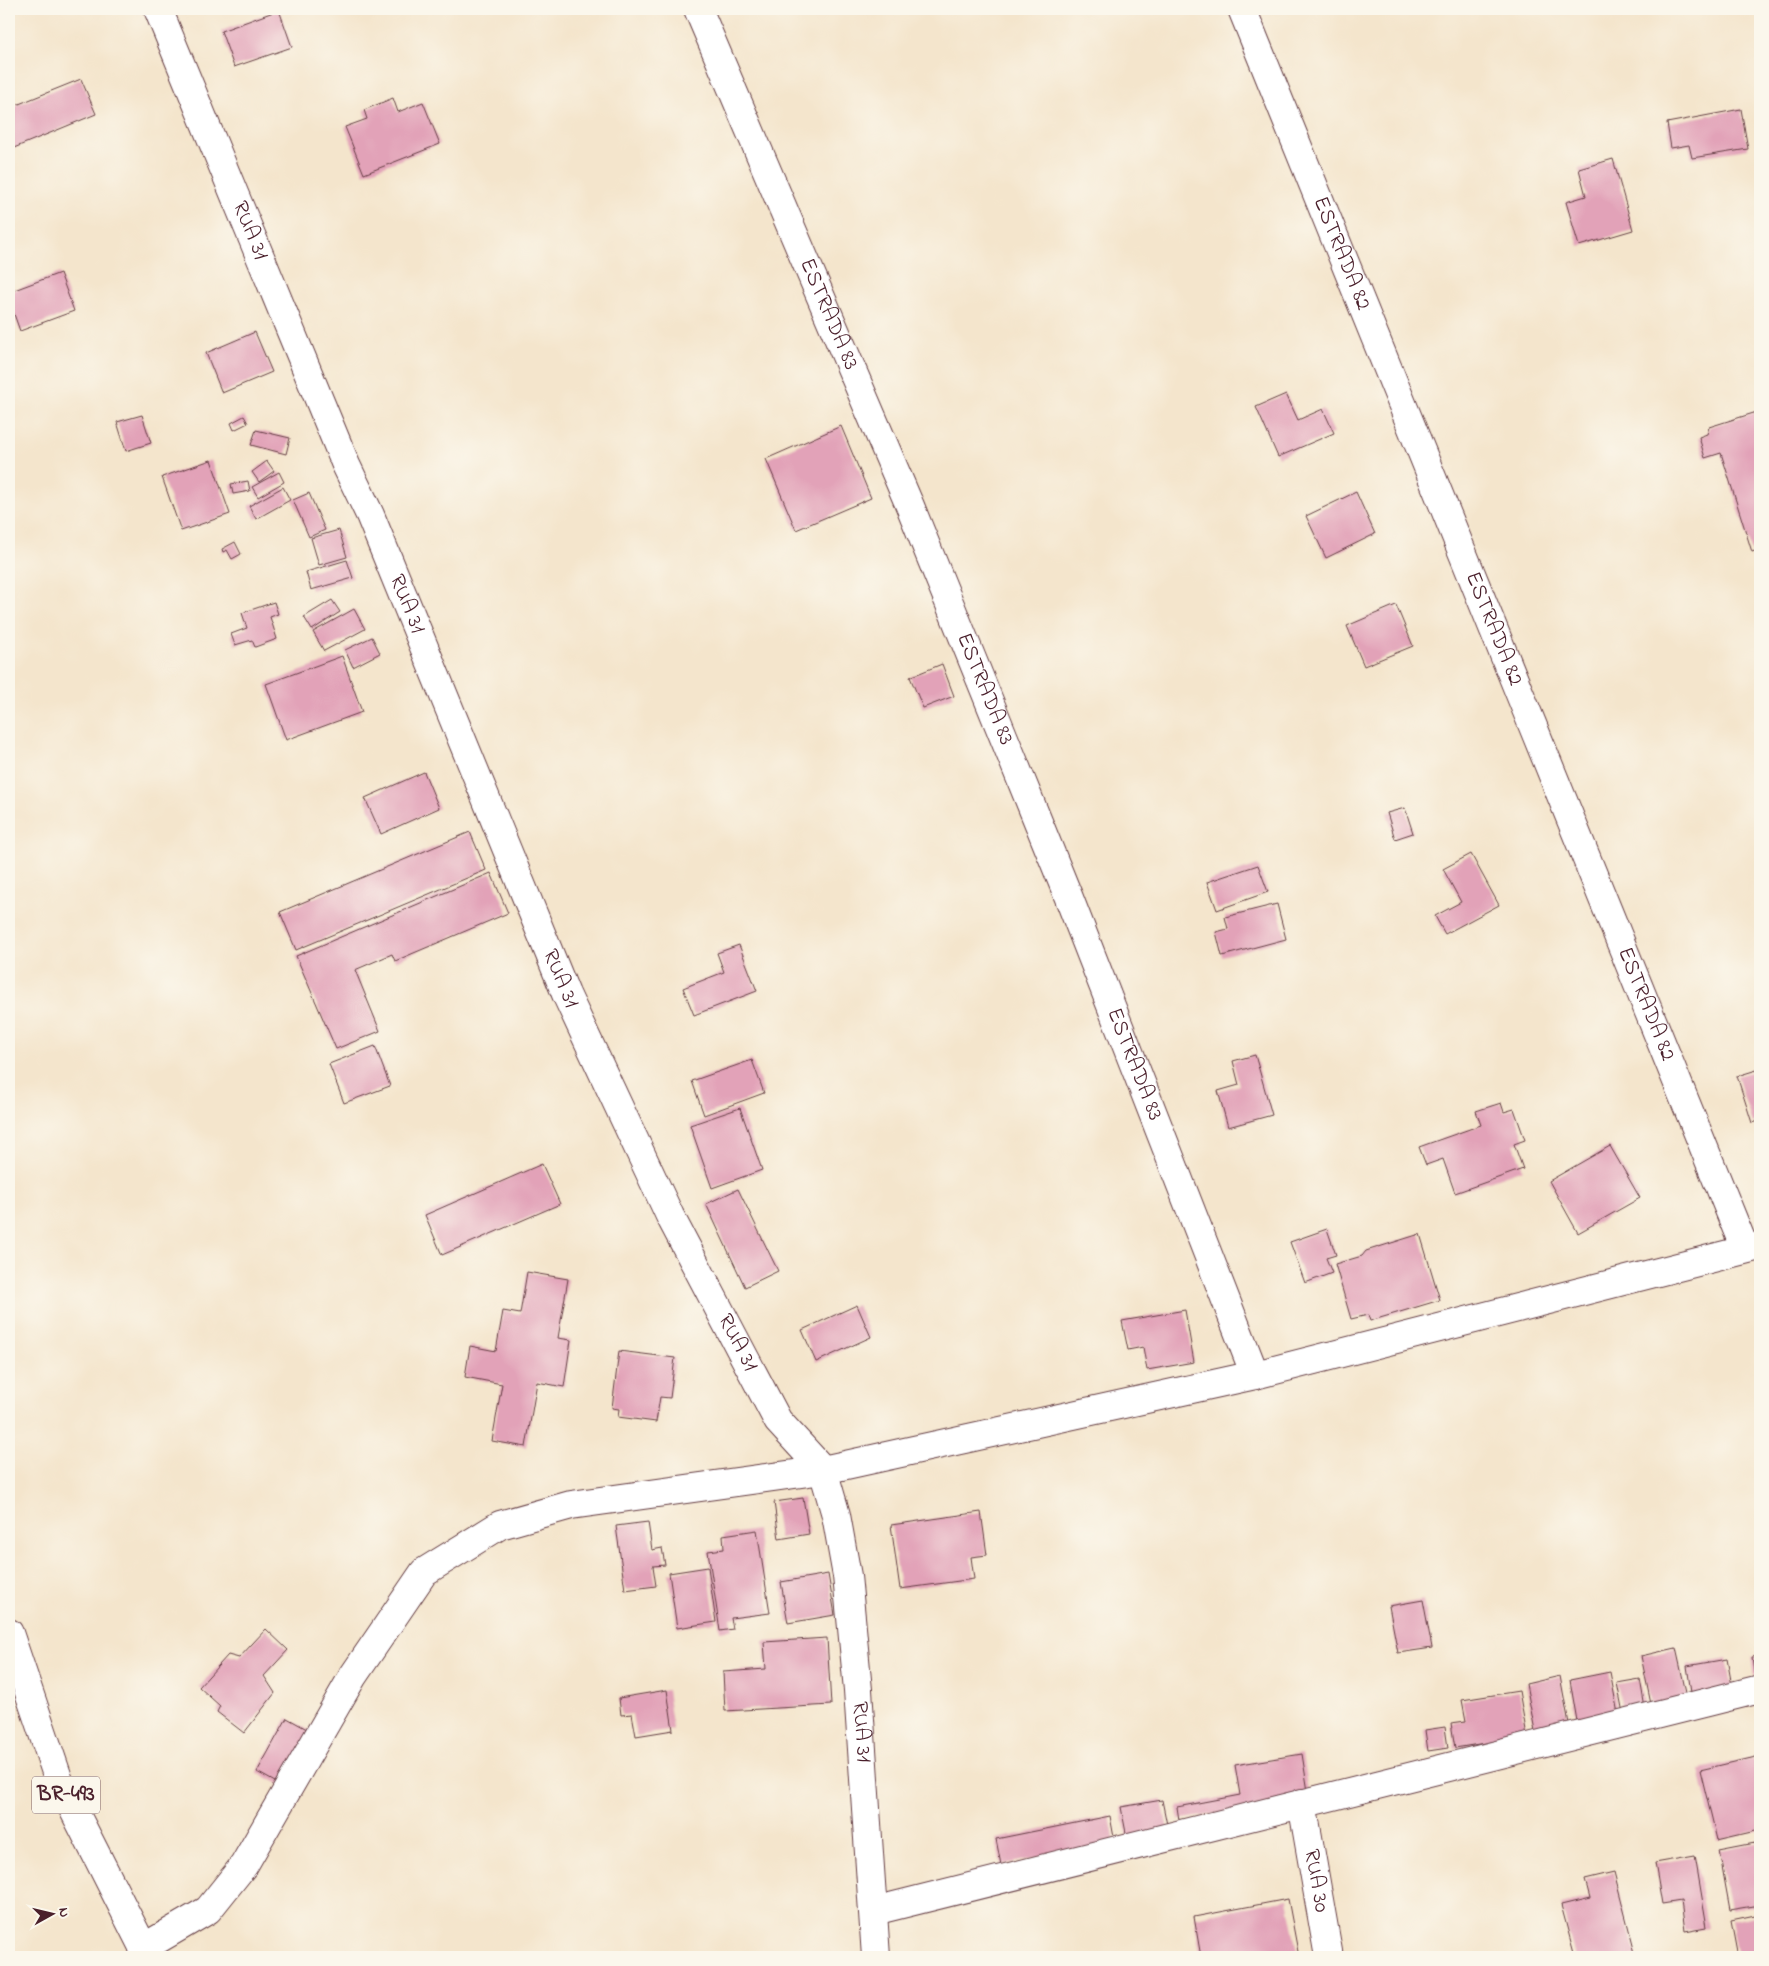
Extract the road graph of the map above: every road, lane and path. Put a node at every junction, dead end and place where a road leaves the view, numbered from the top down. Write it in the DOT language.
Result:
graph roads {
  1 [pos="158,9"];
  2 [pos="698,9"];
  3 [pos="1242,9"];
  4 [pos="1752,1248"];
  5 [pos="1255,1375"];
  6 [pos="823,1470"];
  7 [pos="9,1633"];
  8 [pos="1760,1689"];
  9 [pos="1302,1803"];
  10 [pos="874,1911"];
  11 [pos="145,1954"];
  12 [pos="876,1957"];
  13 [pos="1328,1957"];
  1 -- 6 [label="main road, RUA 31"];
  2 -- 5 [label="main road, ESTRADA 83"];
  3 -- 4 [label="main road, ESTRADA 82"];
  4 -- 5 [label="main road"];
  5 -- 6 [label="main road"];
  6 -- 10 [label="main road, RUA 31"];
  6 -- 11 [label="main road"];
  7 -- 11 [label="main road, BR-493"];
  8 -- 9 [label="main road"];
  9 -- 10 [label="main road"];
  9 -- 13 [label="main road, RUA 30"];
  10 -- 12 [label="main road, RUA 31"];
}
